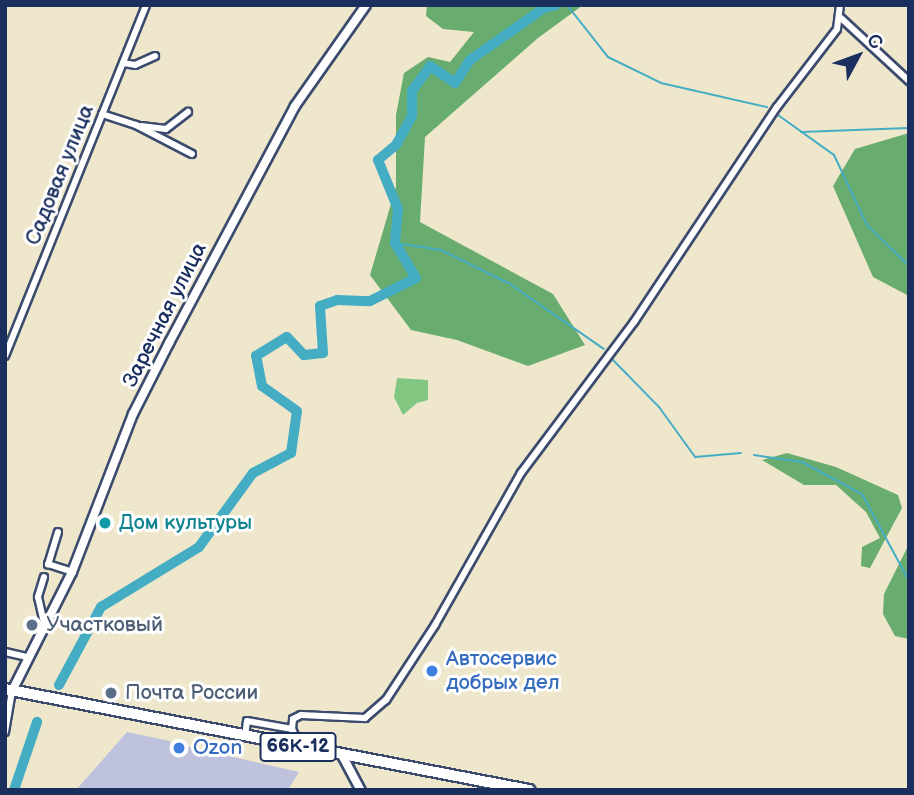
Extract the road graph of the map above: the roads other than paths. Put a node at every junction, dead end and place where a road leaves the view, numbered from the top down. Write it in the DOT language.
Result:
graph roads {
  1 [pos="146,5"];
  2 [pos="366,5"];
  3 [pos="840,5"];
  4 [pos="841,18"];
  5 [pos="155,56"];
  6 [pos="123,63"];
  7 [pos="909,81"];
  8 [pos="188,112"];
  9 [pos="102,114"];
  10 [pos="136,125"];
  11 [pos="192,153"];
  12 [pos="5,356"];
  13 [pos="58,533"];
  14 [pos="72,572"];
  15 [pos="44,577"];
  16 [pos="44,623"];
  17 [pos="5,652"];
  18 [pos="26,657"];
  19 [pos="13,691"];
  20 [pos="292,729"];
  21 [pos="5,732"];
  22 [pos="245,737"];
  23 [pos="301,748"];
  24 [pos="342,755"];
  25 [pos="361,790"];
  26 [pos="529,790"];
  1 -- 6 [label="street, Садовая улица"];
  2 -- 14 [label="street, Заречная улица"];
  3 -- 4 [label="street"];
  4 -- 7 [label="street"];
  4 -- 20 [label="street"];
  5 -- 6 [label="street"];
  6 -- 9 [label="street, Садовая улица"];
  8 -- 10 [label="street"];
  9 -- 10 [label="street"];
  9 -- 12 [label="street, Садовая улица"];
  10 -- 11 [label="street"];
  13 -- 14 [label="street"];
  14 -- 16 [label="street, Заречная улица"];
  15 -- 16 [label="street"];
  16 -- 18 [label="street, Заречная улица"];
  17 -- 18 [label="street"];
  18 -- 19 [label="street, Заречная улица"];
  19 -- 21 [label="street"];
  19 -- 22 [label="main road, 66К-12"];
  20 -- 22 [label="street"];
  20 -- 23 [label="street"];
  22 -- 23 [label="main road, 66К-12"];
  23 -- 24 [label="main road, 66К-12"];
  24 -- 25 [label="street"];
  24 -- 26 [label="main road, 66К-12"];
}
